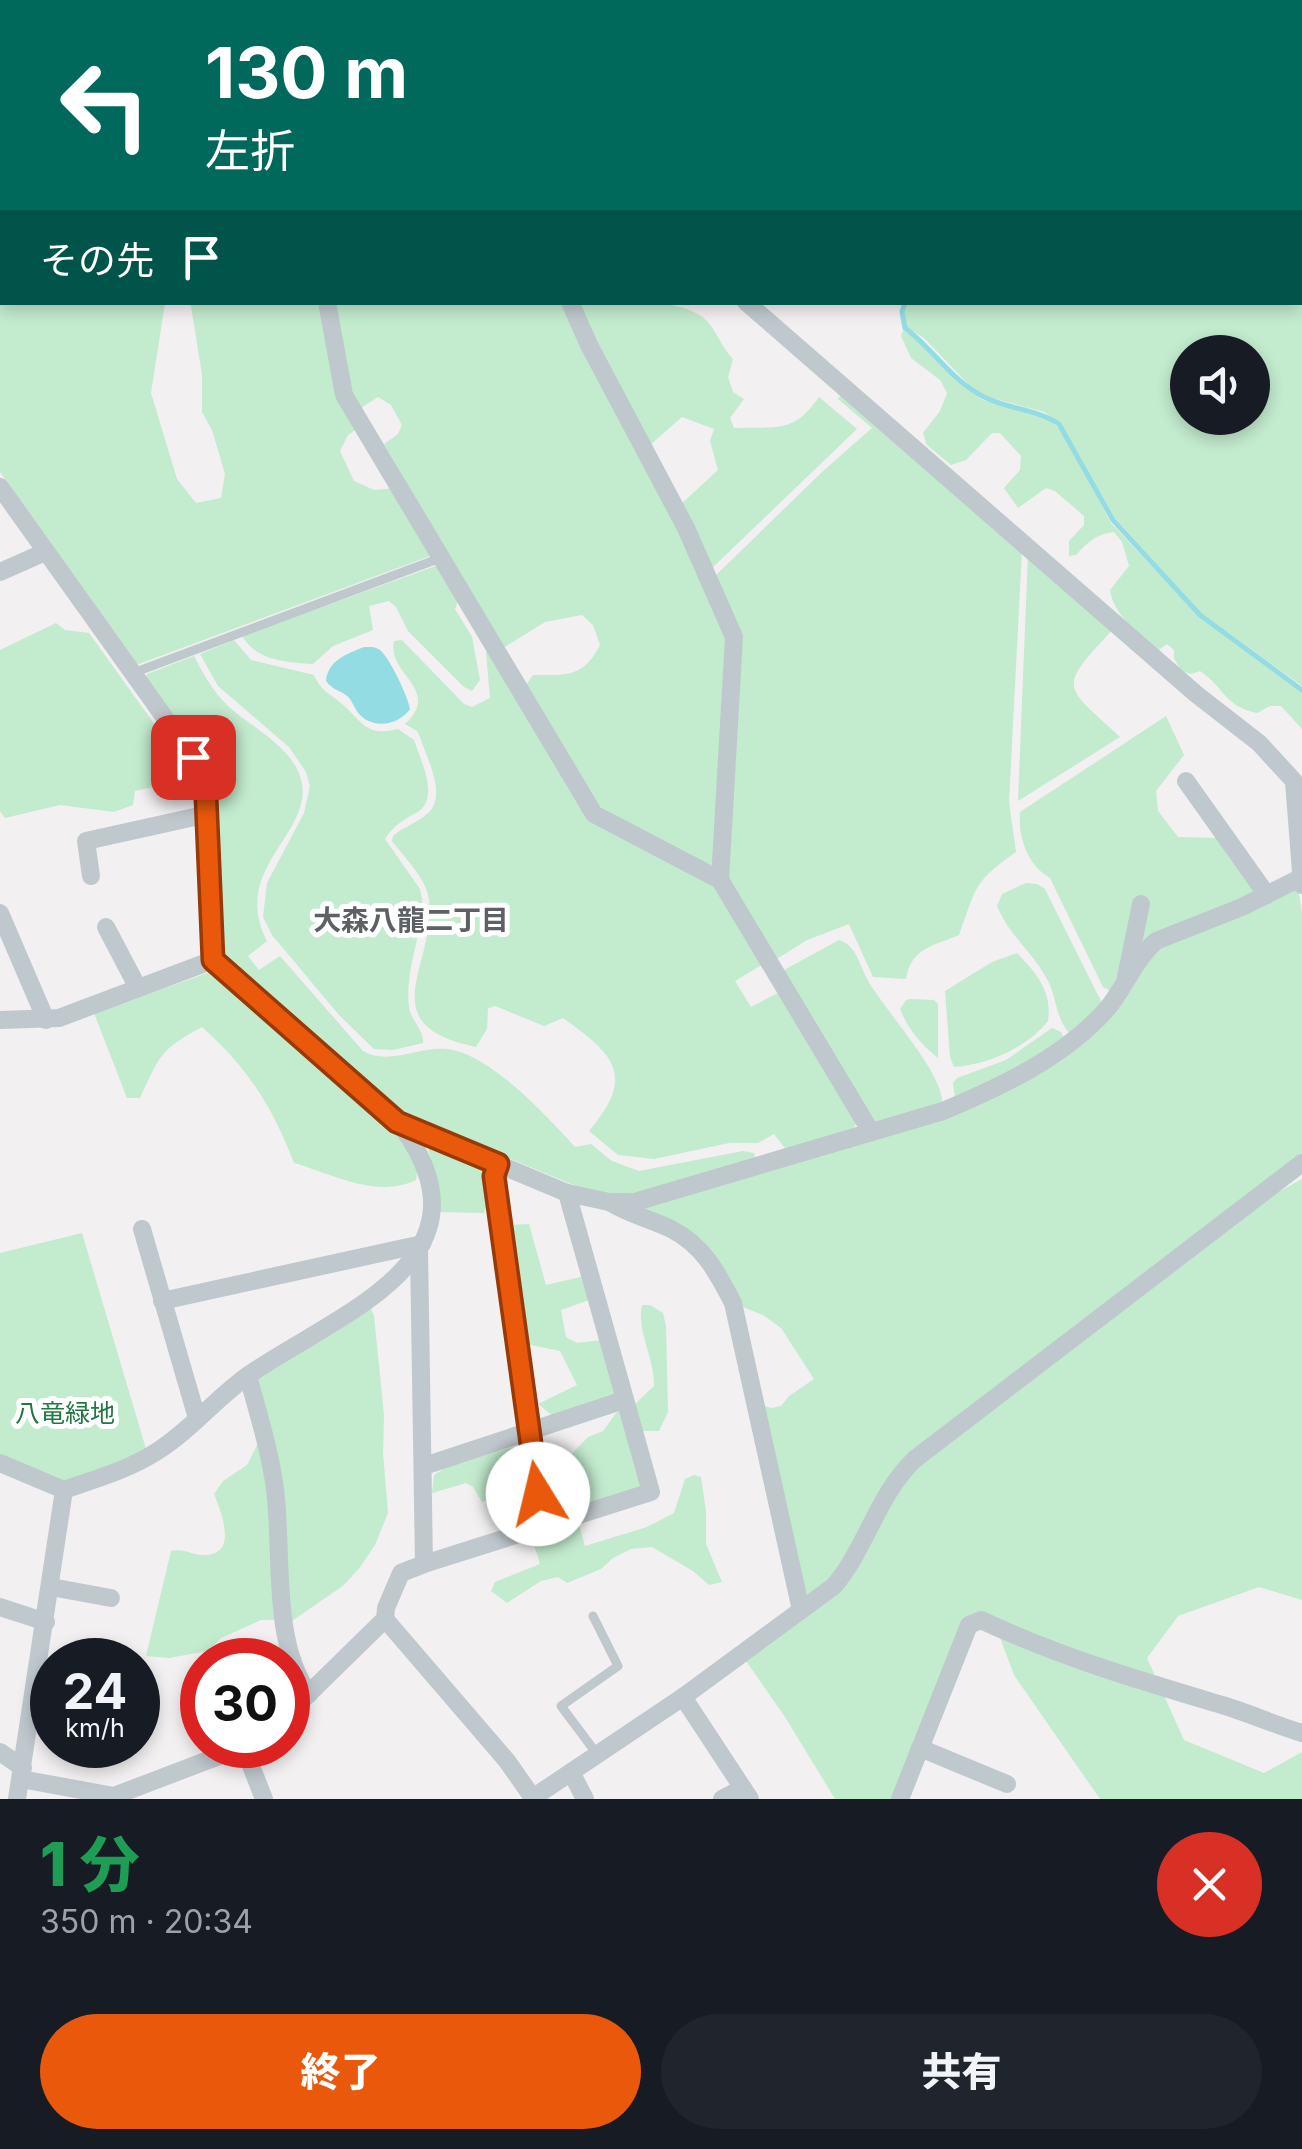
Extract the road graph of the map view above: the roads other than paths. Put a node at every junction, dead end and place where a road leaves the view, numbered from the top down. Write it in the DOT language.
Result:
graph roads {
  1 [pos="328,305"];
  2 [pos="571,305"];
  3 [pos="749,305"];
  4 [pos="0,487"];
  5 [pos="45,552"];
  6 [pos="443,557"];
  7 [pos="0,572"];
  8 [pos="132,673"];
  9 [pos="1186,782"];
  10 [pos="208,814"];
  11 [pos="1300,859"];
  12 [pos="91,876"];
  13 [pos="720,880"];
  14 [pos="1301,882"];
  15 [pos="1266,894"];
  16 [pos="1141,904"];
  17 [pos="0,913"];
  18 [pos="106,927"];
  19 [pos="213,960"];
  20 [pos="1125,982"];
  21 [pos="138,988"];
  22 [pos="0,1020"];
  23 [pos="46,1020"];
  24 [pos="397,1122"];
  25 [pos="870,1132"];
  26 [pos="1302,1163"];
  27 [pos="498,1164"];
  28 [pos="568,1193"];
  29 [pos="609,1202"];
  30 [pos="142,1229"];
  31 [pos="420,1248"];
  32 [pos="162,1301"];
  33 [pos="248,1376"];
  34 [pos="624,1400"];
  35 [pos="197,1418"];
  36 [pos="528,1431"];
  37 [pos="0,1463"];
  38 [pos="424,1466"];
  39 [pos="64,1490"];
  40 [pos="542,1526"];
  41 [pos="424,1564"];
  42 [pos="51,1587"];
  43 [pos="111,1598"];
  44 [pos="0,1608"];
  45 [pos="801,1610"];
  46 [pos="594,1616"];
  47 [pos="385,1619"];
  48 [pos="46,1622"];
  49 [pos="46,1638"];
  50 [pos="288,1638"];
  51 [pos="310,1693"];
  52 [pos="683,1697"];
  53 [pos="1302,1733"];
  54 [pos="30,1741"];
  55 [pos="920,1748"];
  56 [pos="0,1752"];
  57 [pos="597,1754"];
  58 [pos="189,1768"];
  59 [pos="253,1768"];
  60 [pos="572,1772"];
  61 [pos="22,1774"];
  62 [pos="1008,1784"];
  63 [pos="746,1793"];
  64 [pos="114,1797"];
  65 [pos="532,1798"];
  66 [pos="18,1799"];
  67 [pos="264,1799"];
  68 [pos="586,1799"];
  69 [pos="722,1799"];
  70 [pos="900,1799"];
  1 -- 6 [label="street"];
  2 -- 13 [label="street"];
  3 -- 11 [label="street"];
  4 -- 5 [label="street"];
  5 -- 7 [label="street"];
  5 -- 8 [label="street"];
  6 -- 8 [label="lane"];
  6 -- 13 [label="street"];
  8 -- 10 [label="street"];
  9 -- 15 [label="street"];
  10 -- 12 [label="street"];
  10 -- 19 [label="street"];
  11 -- 14 [label="street"];
  13 -- 25 [label="street"];
  14 -- 15 [label="street"];
  15 -- 20 [label="street"];
  16 -- 20 [label="street"];
  17 -- 23 [label="street"];
  18 -- 21 [label="street"];
  19 -- 21 [label="street"];
  19 -- 24 [label="street"];
  20 -- 25 [label="street"];
  21 -- 23 [label="street"];
  22 -- 23 [label="street"];
  24 -- 27 [label="street"];
  24 -- 31 [label="street"];
  25 -- 29 [label="street"];
  26 -- 45 [label="street"];
  27 -- 28 [label="street"];
  27 -- 36 [label="street"];
  28 -- 29 [label="street"];
  28 -- 34 [label="street"];
  29 -- 45 [label="street"];
  30 -- 32 [label="street"];
  31 -- 32 [label="street"];
  31 -- 33 [label="street"];
  31 -- 38 [label="street"];
  32 -- 35 [label="street"];
  33 -- 35 [label="street"];
  33 -- 50 [label="street"];
  34 -- 36 [label="street"];
  34 -- 40 [label="street"];
  35 -- 39 [label="street"];
  36 -- 38 [label="street"];
  36 -- 40 [label="street"];
  37 -- 39 [label="street"];
  38 -- 41 [label="street"];
  39 -- 42 [label="street"];
  40 -- 41 [label="street"];
  41 -- 47 [label="street"];
  42 -- 43 [label="street"];
  42 -- 48 [label="street"];
  44 -- 48 [label="street"];
  45 -- 52 [label="street"];
  46 -- 57 [label="lane"];
  47 -- 51 [label="street"];
  47 -- 65 [label="street"];
  48 -- 49 [label="street"];
  52 -- 57 [label="street"];
  52 -- 63 [label="street"];
  53 -- 55 [label="street"];
  54 -- 61 [label="street"];
  55 -- 62 [label="street"];
  55 -- 70 [label="street"];
  56 -- 61 [label="street"];
  57 -- 60 [label="street"];
  58 -- 64 [label="street"];
  59 -- 67 [label="street"];
  60 -- 65 [label="street"];
  60 -- 68 [label="street"];
  61 -- 64 [label="street"];
  61 -- 66 [label="street"];
  63 -- 69 [label="street"];
}
